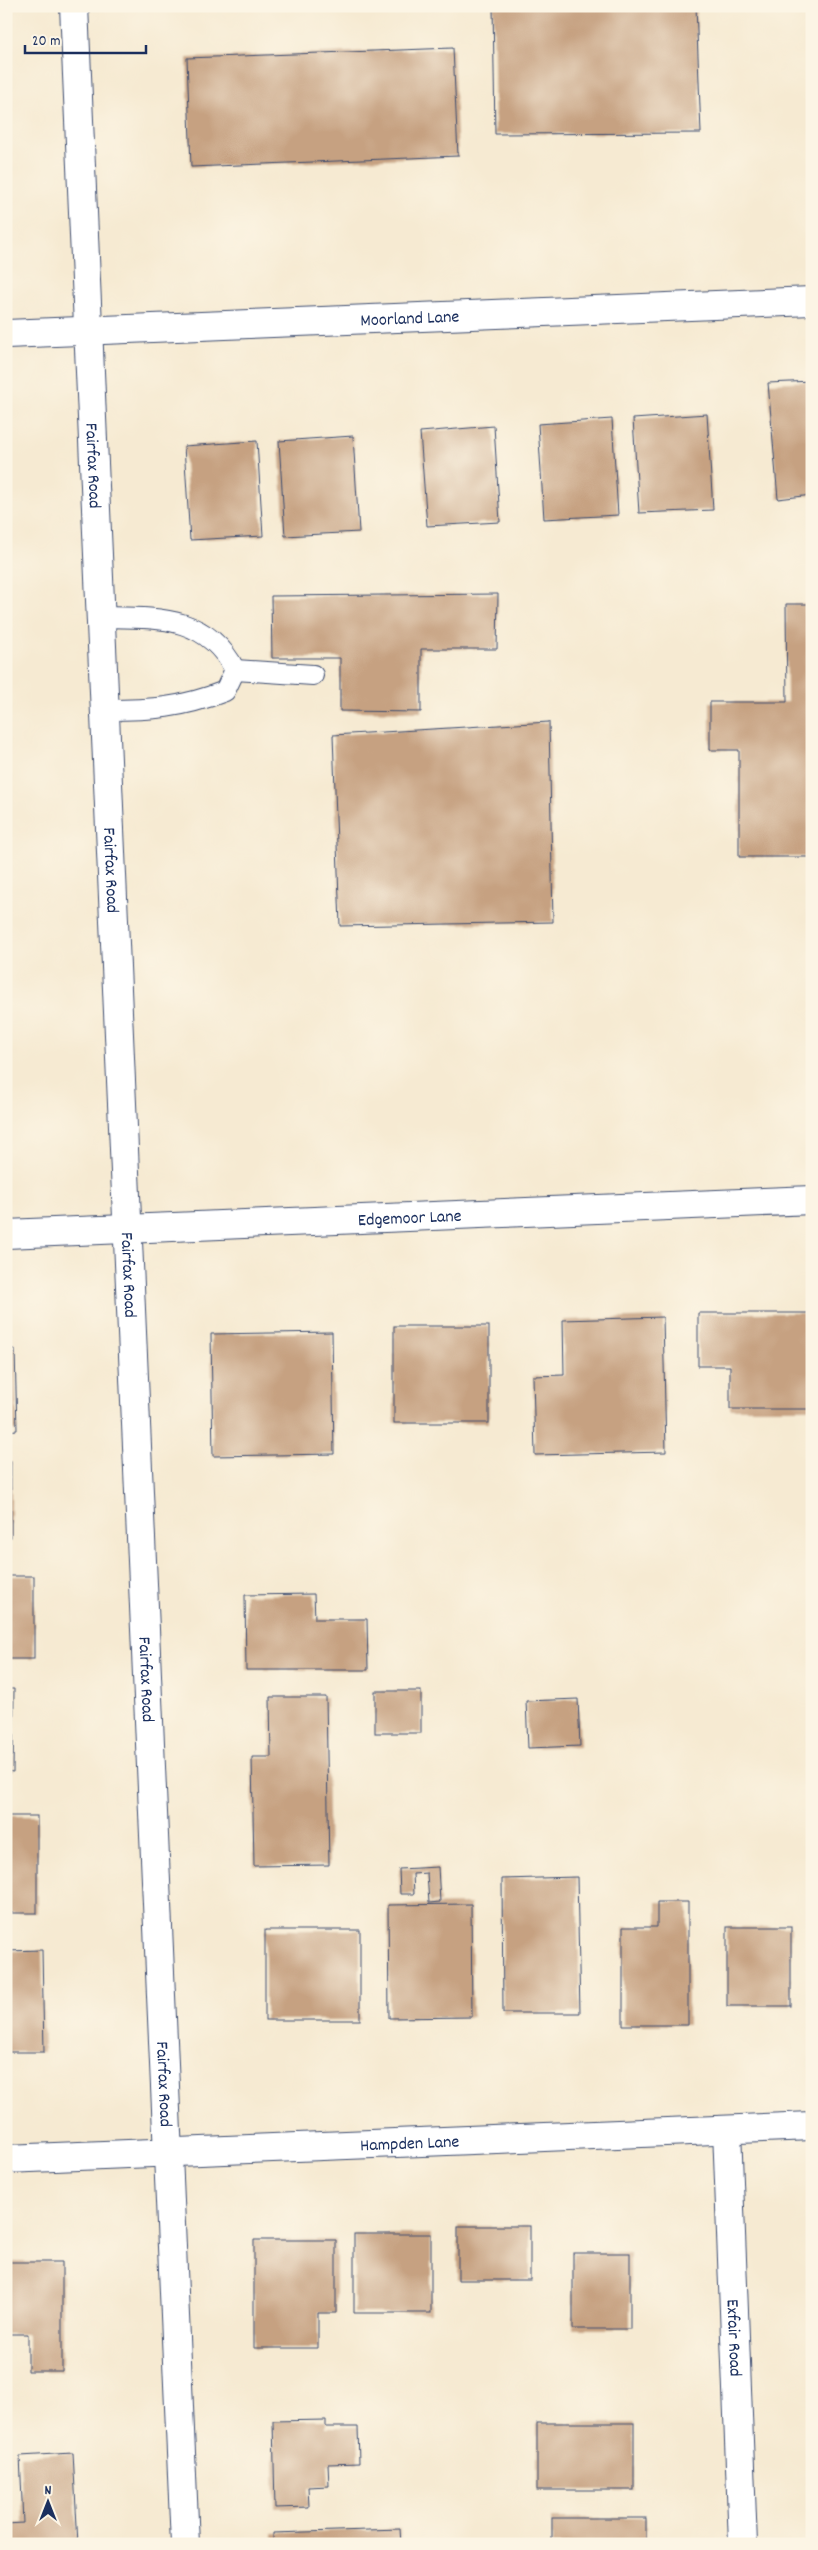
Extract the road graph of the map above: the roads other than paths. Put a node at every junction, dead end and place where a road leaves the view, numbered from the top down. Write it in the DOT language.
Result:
graph roads {
  1 [pos="74,6"];
  2 [pos="812,301"];
  3 [pos="88,330"];
  4 [pos="6,334"];
  5 [pos="101,617"];
  6 [pos="235,670"];
  7 [pos="313,675"];
  8 [pos="105,710"];
  9 [pos="812,1200"];
  10 [pos="128,1229"];
  11 [pos="6,1234"];
  12 [pos="812,2126"];
  13 [pos="727,2130"];
  14 [pos="168,2153"];
  15 [pos="6,2159"];
  16 [pos="185,2544"];
  17 [pos="744,2544"];
  1 -- 3 [label="street, Fairfax Road"];
  2 -- 3 [label="street, Moorland Lane"];
  3 -- 4 [label="street, Moorland Lane"];
  3 -- 5 [label="street, Fairfax Road"];
  5 -- 6 [label="lane"];
  5 -- 8 [label="street, Fairfax Road"];
  6 -- 7 [label="lane"];
  6 -- 8 [label="lane"];
  8 -- 10 [label="street, Fairfax Road"];
  9 -- 10 [label="street, Edgemoor Lane"];
  10 -- 11 [label="street, Edgemoor Lane"];
  10 -- 14 [label="street, Fairfax Road"];
  12 -- 13 [label="street, Hampden Lane"];
  13 -- 14 [label="street, Hampden Lane"];
  13 -- 17 [label="street, Exfair Road"];
  14 -- 15 [label="street, Hampden Lane"];
  14 -- 16 [label="street, Fairfax Road"];
}
